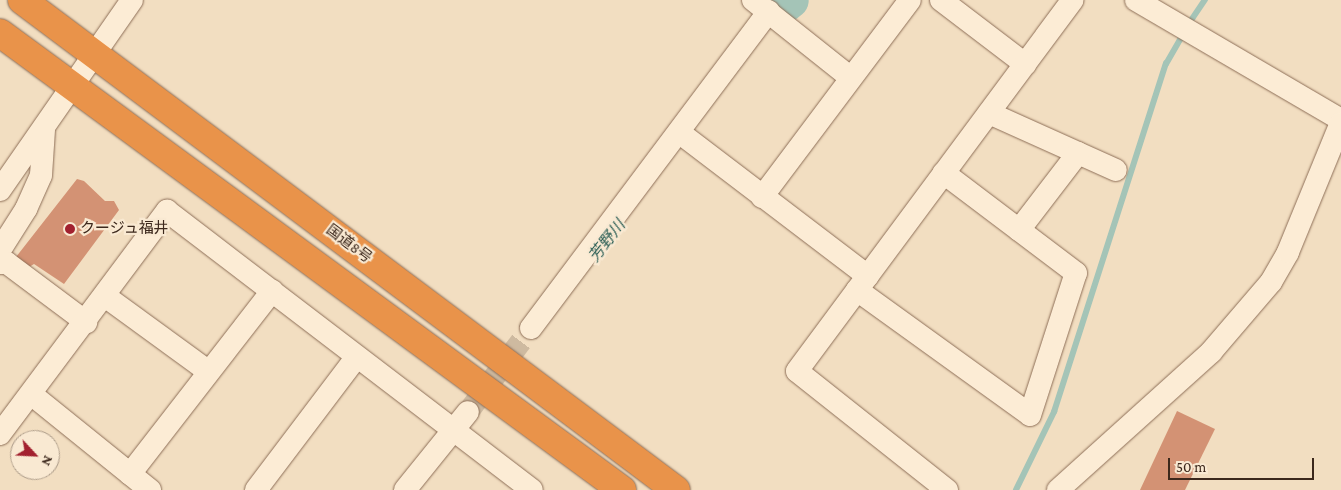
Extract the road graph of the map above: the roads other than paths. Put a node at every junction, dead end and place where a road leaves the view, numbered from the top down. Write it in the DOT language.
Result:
graph roads {
  1 [pos="22,0"];
  2 [pos="132,0"];
  3 [pos="910,0"];
  4 [pos="941,0"];
  5 [pos="1073,0"];
  6 [pos="1136,0"];
  7 [pos="761,6"];
  8 [pos="0,33"];
  9 [pos="96,54"];
  10 [pos="1025,64"];
  11 [pos="852,78"];
  12 [pos="73,88"];
  13 [pos="989,113"];
  14 [pos="1341,121"];
  15 [pos="44,130"];
  16 [pos="680,133"];
  17 [pos="1078,153"];
  18 [pos="1116,170"];
  19 [pos="1332,170"];
  20 [pos="944,173"];
  21 [pos="0,190"];
  22 [pos="762,197"];
  23 [pos="1019,230"];
  24 [pos="0,250"];
  25 [pos="0,263"];
  26 [pos="862,283"];
  27 [pos="272,291"];
  28 [pos="105,296"];
  29 [pos="86,322"];
  30 [pos="531,328"];
  31 [pos="356,358"];
  32 [pos="208,371"];
  33 [pos="31,394"];
  34 [pos="468,412"];
  35 [pos="452,430"];
  36 [pos="0,434"];
  37 [pos="130,474"];
  38 [pos="150,490"];
  39 [pos="256,490"];
  40 [pos="405,490"];
  41 [pos="532,490"];
  42 [pos="622,490"];
  43 [pos="676,490"];
  44 [pos="946,490"];
  45 [pos="1058,490"];
  1 -- 9 [label="highway, 国道8号"];
  2 -- 9 [label="street"];
  3 -- 11 [label="street"];
  4 -- 10 [label="street"];
  5 -- 10 [label="street"];
  6 -- 14 [label="street"];
  7 -- 11 [label="street"];
  7 -- 16 [label="street"];
  8 -- 12 [label="highway"];
  9 -- 12 [label="street"];
  9 -- 43 [label="highway, 国道8号"];
  10 -- 13 [label="street"];
  11 -- 22 [label="street"];
  12 -- 15 [label="street"];
  12 -- 42 [label="highway"];
  13 -- 17 [label="street"];
  13 -- 20 [label="street"];
  14 -- 19 [label="street"];
  15 -- 21 [label="street"];
  15 -- 24 [label="street"];
  16 -- 22 [label="street"];
  16 -- 30 [label="street"];
  17 -- 18 [label="street"];
  17 -- 23 [label="street"];
  19 -- 45 [label="street"];
  20 -- 23 [label="street"];
  20 -- 26 [label="street"];
  22 -- 26 [label="street"];
  23 -- 26 [label="street"];
  25 -- 29 [label="street"];
  26 -- 44 [label="street"];
  27 -- 28 [label="street"];
  27 -- 31 [label="street"];
  27 -- 32 [label="street"];
  28 -- 29 [label="street"];
  28 -- 32 [label="street"];
  29 -- 33 [label="street"];
  31 -- 35 [label="street"];
  31 -- 39 [label="street"];
  32 -- 37 [label="street"];
  33 -- 36 [label="street"];
  33 -- 37 [label="street"];
  34 -- 35 [label="street"];
  35 -- 40 [label="street"];
  35 -- 41 [label="street"];
  37 -- 38 [label="street"];
}
